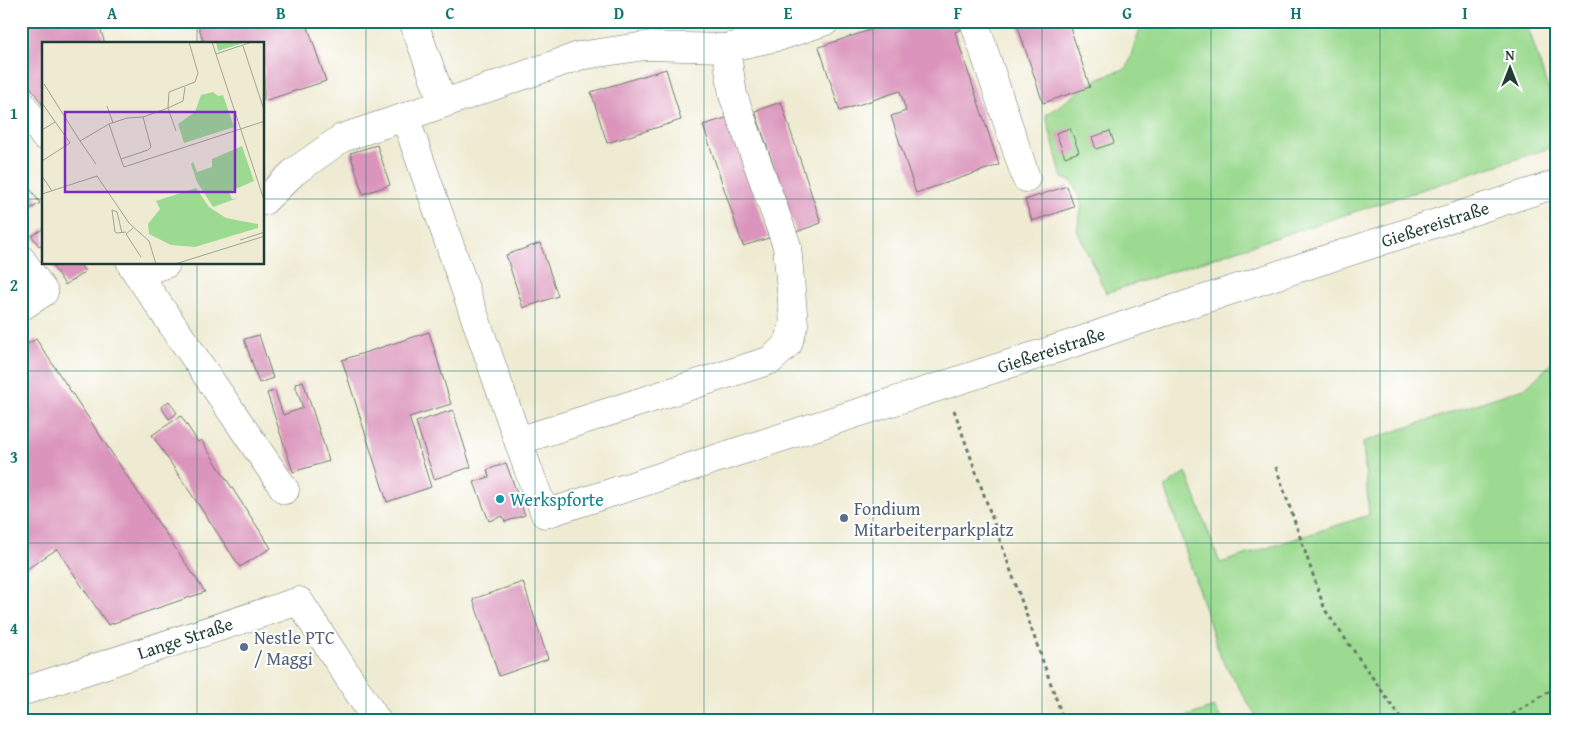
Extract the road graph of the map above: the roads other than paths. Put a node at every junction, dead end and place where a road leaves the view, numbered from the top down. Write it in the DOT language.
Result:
graph roads {
  1 [pos="413,21"];
  2 [pos="826,21"];
  3 [pos="974,21"];
  4 [pos="726,48"];
  5 [pos="21,103"];
  6 [pos="443,103"];
  7 [pos="405,117"];
  8 [pos="42,133"];
  9 [pos="1026,178"];
  10 [pos="1556,184"];
  11 [pos="265,200"];
  12 [pos="21,259"];
  13 [pos="158,265"];
  14 [pos="134,268"];
  15 [pos="21,307"];
  16 [pos="518,441"];
  17 [pos="285,490"];
  18 [pos="21,692"];
  19 [pos="377,721"];
  1 -- 6 [label="street"];
  2 -- 4 [label="street"];
  3 -- 9 [label="street"];
  4 -- 6 [label="street"];
  4 -- 16 [label="street"];
  5 -- 8 [label="street"];
  6 -- 7 [label="street"];
  7 -- 11 [label="street"];
  7 -- 16 [label="street"];
  10 -- 16 [label="street, Gießereistraße"];
  12 -- 15 [label="street"];
  13 -- 14 [label="street"];
  14 -- 17 [label="street"];
  18 -- 19 [label="street, Lange Straße"];
}
